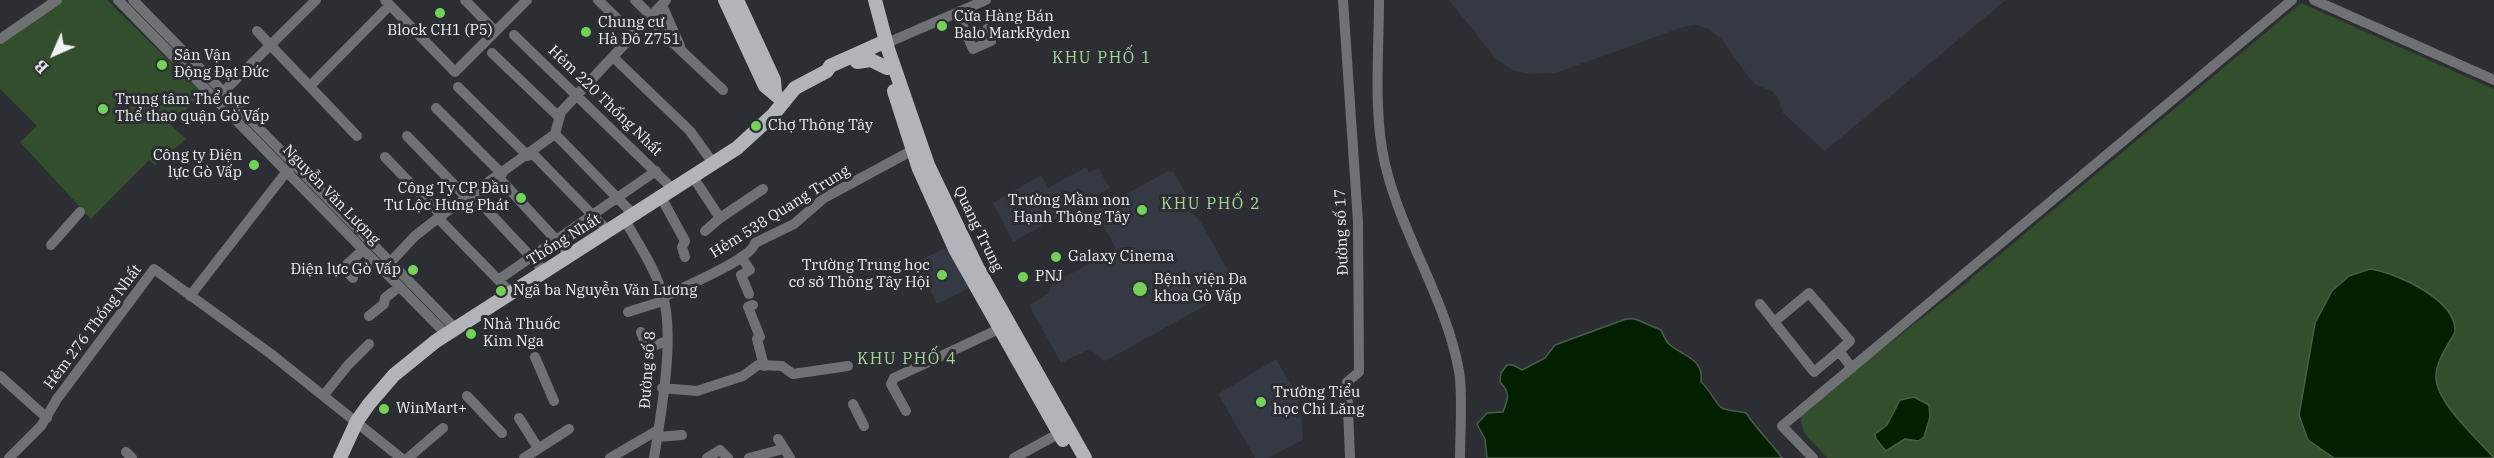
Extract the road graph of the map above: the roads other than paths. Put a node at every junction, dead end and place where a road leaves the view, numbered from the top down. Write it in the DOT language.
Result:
graph roads {
  1 [pos="57,0"];
  2 [pos="118,0"];
  3 [pos="133,0"];
  4 [pos="316,0"];
  5 [pos="465,0"];
  6 [pos="527,0"];
  7 [pos="598,0"];
  8 [pos="635,0"];
  9 [pos="725,0"];
  10 [pos="737,0"];
  11 [pos="986,0"];
  12 [pos="1343,0"];
  13 [pos="1379,0"];
  14 [pos="2292,0"];
  15 [pos="2314,0"];
  16 [pos="877,1"];
  17 [pos="664,2"];
  18 [pos="387,3"];
  19 [pos="957,13"];
  20 [pos="650,18"];
  21 [pos="987,29"];
  22 [pos="257,31"];
  23 [pos="495,31"];
  24 [pos="514,35"];
  25 [pos="634,35"];
  26 [pos="0,39"];
  27 [pos="270,44"];
  28 [pos="886,45"];
  29 [pos="682,52"];
  30 [pos="492,53"];
  31 [pos="613,57"];
  32 [pos="857,62"];
  33 [pos="887,68"];
  34 [pos="827,71"];
  35 [pos="2494,80"];
  36 [pos="310,86"];
  37 [pos="458,87"];
  38 [pos="723,90"];
  39 [pos="577,95"];
  40 [pos="219,96"];
  41 [pos="780,98"];
  42 [pos="436,108"];
  43 [pos="559,117"];
  44 [pos="555,134"];
  45 [pos="357,136"];
  46 [pos="407,136"];
  47 [pos="913,150"];
  48 [pos="530,154"];
  49 [pos="385,158"];
  50 [pos="713,163"];
  51 [pos="290,168"];
  52 [pos="656,171"];
  53 [pos="500,175"];
  54 [pos="693,177"];
  55 [pos="763,189"];
  56 [pos="674,190"];
  57 [pos="470,196"];
  58 [pos="617,197"];
  59 [pos="662,199"];
  60 [pos="80,212"];
  61 [pos="592,214"];
  62 [pos="440,217"];
  63 [pos="720,218"];
  64 [pos="630,219"];
  65 [pos="705,231"];
  66 [pos="609,232"];
  67 [pos="557,238"];
  68 [pos="51,245"];
  69 [pos="363,250"];
  70 [pos="531,256"];
  71 [pos="571,256"];
  72 [pos="685,257"];
  73 [pos="741,257"];
  74 [pos="387,267"];
  75 [pos="973,270"];
  76 [pos="545,272"];
  77 [pos="353,278"];
  78 [pos="498,280"];
  79 [pos="399,287"];
  80 [pos="511,293"];
  81 [pos="190,296"];
  82 [pos="663,299"];
  83 [pos="1760,304"];
  84 [pos="628,312"];
  85 [pos="369,316"];
  86 [pos="1774,322"];
  87 [pos="1003,326"];
  88 [pos="450,331"];
  89 [pos="641,332"];
  90 [pos="667,341"];
  91 [pos="369,344"];
  92 [pos="1839,351"];
  93 [pos="535,357"];
  94 [pos="764,366"];
  95 [pos="848,366"];
  96 [pos="1852,368"];
  97 [pos="0,376"];
  98 [pos="662,388"];
  99 [pos="324,395"];
  100 [pos="467,396"];
  101 [pos="554,401"];
  102 [pos="853,404"];
  103 [pos="345,411"];
  104 [pos="906,411"];
  105 [pos="46,418"];
  106 [pos="519,418"];
  107 [pos="362,425"];
  108 [pos="864,426"];
  109 [pos="443,428"];
  110 [pos="569,429"];
  111 [pos="502,433"];
  112 [pos="1059,433"];
  113 [pos="658,434"];
  114 [pos="682,435"];
  115 [pos="350,436"];
  116 [pos="538,448"];
  117 [pos="783,449"];
  118 [pos="9,458"];
  119 [pos="340,458"];
  120 [pos="401,458"];
  121 [pos="408,458"];
  122 [pos="524,458"];
  123 [pos="610,458"];
  124 [pos="654,458"];
  125 [pos="706,458"];
  126 [pos="728,458"];
  127 [pos="750,458"];
  128 [pos="1014,458"];
  129 [pos="1074,458"];
  130 [pos="1085,458"];
  131 [pos="1350,458"];
  132 [pos="1460,458"];
  133 [pos="1813,458"];
  1 -- 26 [label="street"];
  2 -- 40 [label="street, Nguyễn Văn Lượng"];
  3 -- 40 [label="street, Nguyễn Văn Lượng"];
  4 -- 27 [label="street"];
  5 -- 23 [label="street"];
  6 -- 23 [label="street"];
  7 -- 25 [label="street"];
  8 -- 20 [label="street"];
  9 -- 41 [label="main road"];
  10 -- 41 [label="main road"];
  11 -- 19 [label="street, Thống Nhất"];
  12 -- 131 [label="street, Đường số 17"];
  13 -- 132 [label="street"];
  14 -- 96 [label="street"];
  15 -- 35 [label="street"];
  16 -- 28 [label="main road, Quang Trung"];
  17 -- 20 [label="street"];
  17 -- 29 [label="street"];
  18 -- 23 [label="street"];
  18 -- 36 [label="street"];
  19 -- 21 [label="street"];
  19 -- 28 [label="street, Thống Nhất"];
  20 -- 25 [label="street"];
  20 -- 29 [label="street"];
  22 -- 27 [label="street"];
  24 -- 39 [label="street, Hẻm 220 Thống Nhất"];
  25 -- 31 [label="street"];
  27 -- 36 [label="street"];
  27 -- 40 [label="street"];
  28 -- 32 [label="main road, Thống Nhất"];
  28 -- 33 [label="main road, Quang Trung"];
  28 -- 34 [label="main road, Thống Nhất"];
  28 -- 75 [label="main road, Quang Trung"];
  29 -- 38 [label="street"];
  30 -- 43 [label="street"];
  31 -- 39 [label="street"];
  31 -- 50 [label="street"];
  32 -- 33 [label="main road"];
  32 -- 34 [label="main road, Thống Nhất"];
  33 -- 47 [label="main road, Quang Trung"];
  34 -- 41 [label="main road, Thống Nhất"];
  36 -- 45 [label="street"];
  37 -- 48 [label="street"];
  39 -- 43 [label="street"];
  39 -- 52 [label="street, Hẻm 220 Thống Nhất"];
  40 -- 51 [label="street, Nguyễn Văn Lượng"];
  41 -- 50 [label="main road, Thống Nhất"];
  42 -- 53 [label="street"];
  43 -- 44 [label="street"];
  44 -- 48 [label="street"];
  44 -- 58 [label="street, Đường số 8"];
  46 -- 57 [label="street"];
  47 -- 73 [label="street, Hẻm 538 Quang Trung"];
  47 -- 75 [label="main road, Quang Trung"];
  48 -- 53 [label="street"];
  48 -- 61 [label="street"];
  49 -- 62 [label="street"];
  50 -- 54 [label="main road, Thống Nhất"];
  51 -- 69 [label="street, Nguyễn Văn Lượng"];
  51 -- 74 [label="street, Nguyễn Văn Lượng"];
  51 -- 81 [label="street"];
  52 -- 56 [label="street, Hẻm 220 Thống Nhất"];
  52 -- 58 [label="street"];
  53 -- 57 [label="street"];
  53 -- 67 [label="street"];
  54 -- 56 [label="main road, Thống Nhất"];
  54 -- 63 [label="street"];
  55 -- 63 [label="street"];
  56 -- 59 [label="main road, Thống Nhất"];
  57 -- 62 [label="street"];
  57 -- 70 [label="street"];
  58 -- 61 [label="street"];
  58 -- 64 [label="street, Đường số 8"];
  59 -- 64 [label="main road, Thống Nhất"];
  59 -- 72 [label="street"];
  60 -- 68 [label="street"];
  61 -- 66 [label="street"];
  61 -- 67 [label="street"];
  62 -- 74 [label="street"];
  62 -- 78 [label="street"];
  63 -- 65 [label="street"];
  64 -- 66 [label="main road, Thống Nhất"];
  64 -- 82 [label="street, Đường số 8"];
  66 -- 71 [label="main road, Thống Nhất"];
  67 -- 70 [label="street"];
  67 -- 71 [label="street"];
  69 -- 74 [label="street, Nguyễn Văn Lượng"];
  69 -- 77 [label="street"];
  70 -- 76 [label="street"];
  70 -- 78 [label="street"];
  71 -- 76 [label="main road, Thống Nhất"];
  73 -- 82 [label="street, Hẻm 538 Quang Trung"];
  73 -- 94 [label="street"];
  74 -- 79 [label="street, Nguyễn Văn Lượng"];
  74 -- 88 [label="street, Nguyễn Văn Lượng"];
  75 -- 87 [label="main road, Quang Trung"];
  76 -- 80 [label="main road, Thống Nhất"];
  78 -- 80 [label="street"];
  79 -- 85 [label="street"];
  79 -- 88 [label="street, Nguyễn Văn Lượng"];
  80 -- 88 [label="main road, Thống Nhất"];
  81 -- 99 [label="street, Hẻm 276 Thống Nhất"];
  81 -- 105 [label="street, Hẻm 276 Thống Nhất"];
  82 -- 84 [label="street, Hẻm 538 Quang Trung"];
  82 -- 90 [label="street, Đường số 8"];
  83 -- 86 [label="street"];
  86 -- 92 [label="street"];
  86 -- 92 [label="street"];
  87 -- 104 [label="street"];
  87 -- 112 [label="main road, Quang Trung"];
  87 -- 130 [label="main road, Quang Trung"];
  88 -- 107 [label="main road, Thống Nhất"];
  89 -- 90 [label="street"];
  90 -- 98 [label="street, Đường số 8"];
  91 -- 99 [label="street"];
  92 -- 96 [label="street"];
  93 -- 101 [label="street"];
  94 -- 95 [label="street"];
  94 -- 98 [label="street"];
  96 -- 133 [label="street"];
  97 -- 105 [label="street"];
  98 -- 113 [label="street, Đường số 8"];
  99 -- 103 [label="street, Hẻm 276 Thống Nhất"];
  100 -- 111 [label="street"];
  102 -- 108 [label="street"];
  103 -- 107 [label="street, Hẻm 276 Thống Nhất"];
  103 -- 115 [label="street"];
  105 -- 118 [label="street, Hẻm 276 Thống Nhất"];
  106 -- 116 [label="street"];
  107 -- 115 [label="main road, Thống Nhất"];
  107 -- 120 [label="street, Hẻm 276 Thống Nhất"];
  109 -- 121 [label="street"];
  110 -- 116 [label="street"];
  112 -- 128 [label="street"];
  112 -- 129 [label="main road, Quang Trung"];
  113 -- 114 [label="street"];
  113 -- 123 [label="street"];
  113 -- 124 [label="street, Đường số 8"];
  115 -- 119 [label="main road, Thống Nhất"];
  116 -- 122 [label="street"];
  117 -- 127 [label="street"];
  125 -- 126 [label="street"];
}
